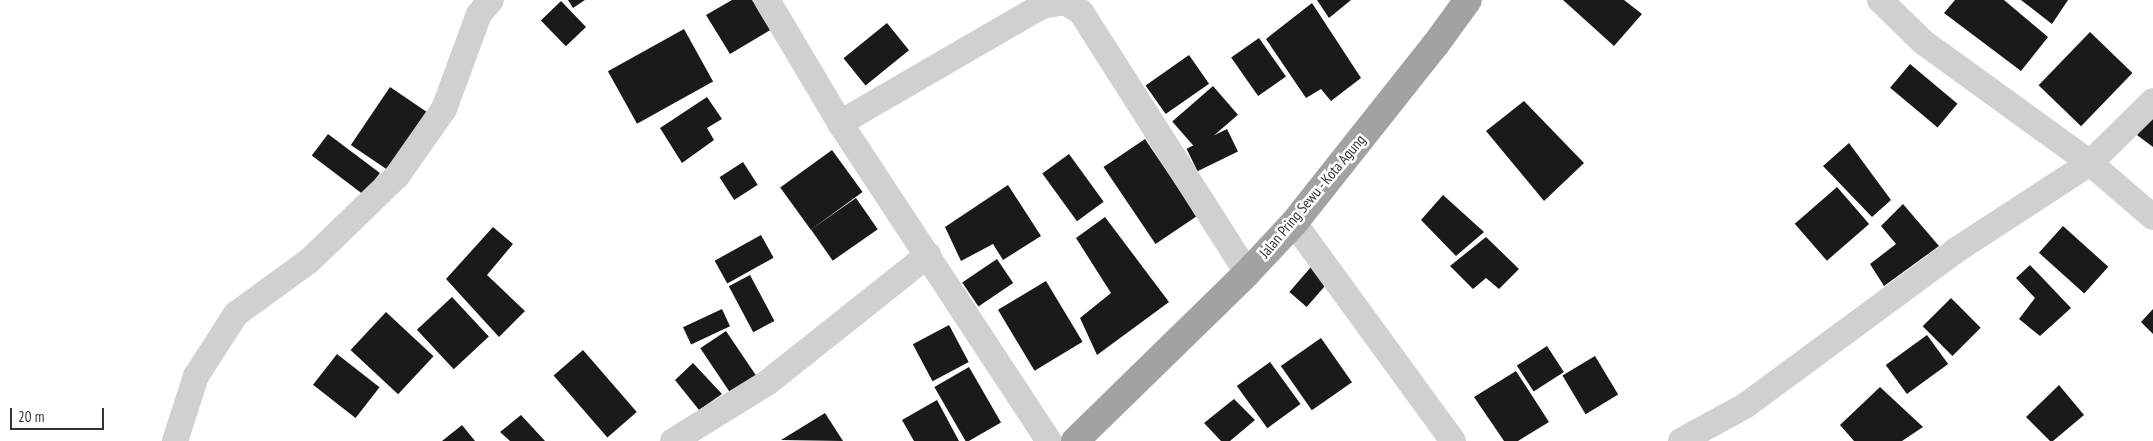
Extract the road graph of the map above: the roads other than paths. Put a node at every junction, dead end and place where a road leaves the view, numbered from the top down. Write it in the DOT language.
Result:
graph roads {
  1 [pos="491,0"];
  2 [pos="767,0"];
  3 [pos="1468,0"];
  4 [pos="1880,0"];
  5 [pos="2153,101"];
  6 [pos="840,123"];
  7 [pos="2090,163"];
  8 [pos="2153,217"];
  9 [pos="1294,223"];
  10 [pos="928,255"];
  11 [pos="1247,273"];
  12 [pos="175,441"];
  13 [pos="673,441"];
  14 [pos="1049,441"];
  15 [pos="1075,441"];
  16 [pos="1453,441"];
  17 [pos="1681,441"];
  1 -- 12 [label="street"];
  2 -- 6 [label="street"];
  3 -- 9 [label="highway, Jalan Pring Sewu - Kota Agung"];
  4 -- 7 [label="street"];
  5 -- 7 [label="street"];
  6 -- 10 [label="street"];
  6 -- 11 [label="street"];
  7 -- 8 [label="street"];
  7 -- 17 [label="street"];
  9 -- 11 [label="highway, Jalan Pring Sewu - Kota Agung"];
  9 -- 16 [label="street"];
  10 -- 13 [label="street"];
  10 -- 14 [label="street"];
  11 -- 15 [label="highway, Jalan Pring Sewu - Kota Agung"];
}
